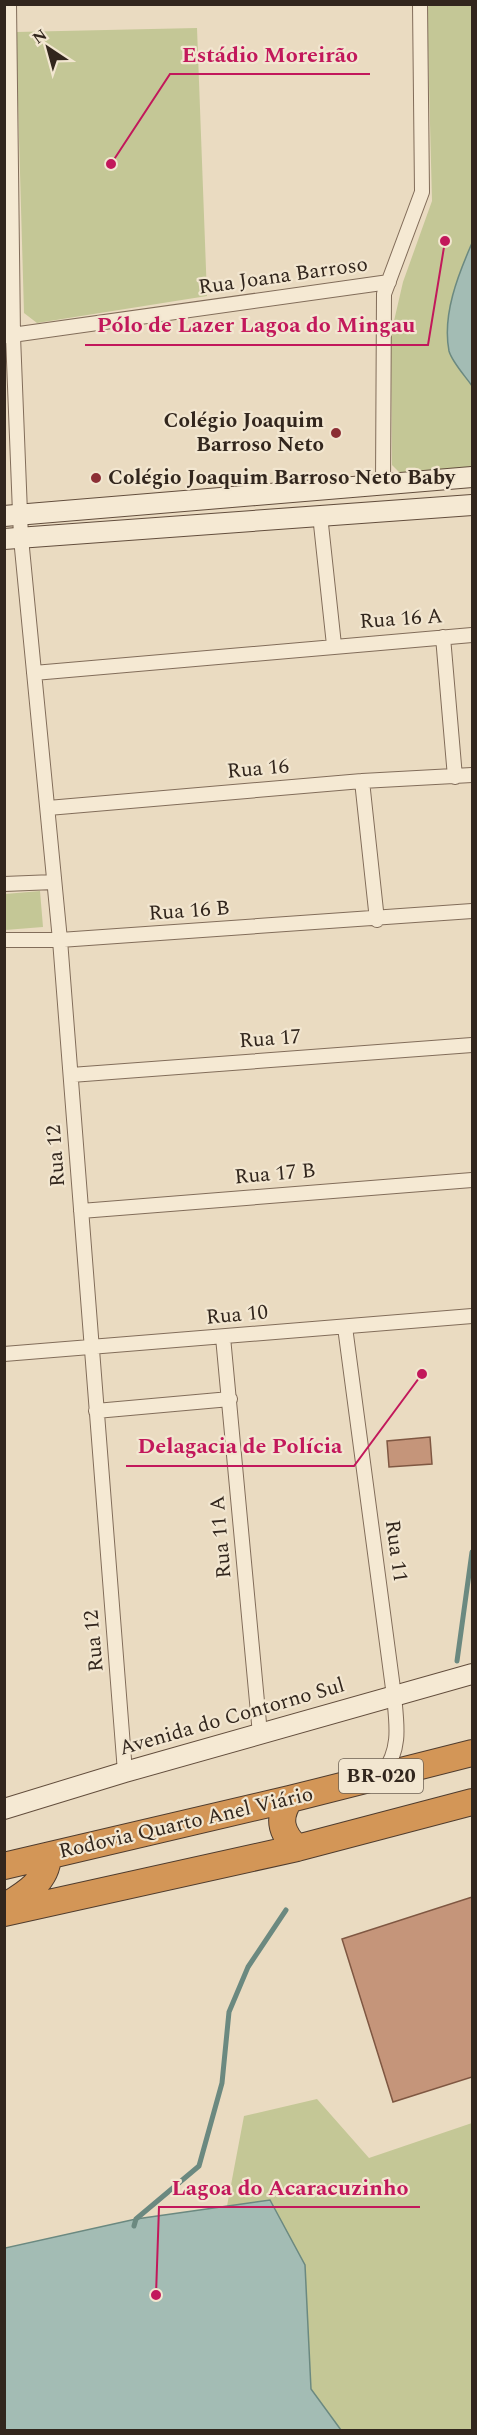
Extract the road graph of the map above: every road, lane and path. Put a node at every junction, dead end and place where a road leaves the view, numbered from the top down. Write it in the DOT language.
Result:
graph roads {
  1 [pos="9,4"];
  2 [pos="420,4"];
  3 [pos="8,154"];
  4 [pos="389,282"];
  5 [pos="9,336"];
  6 [pos="464,477"];
  7 [pos="383,483"];
  8 [pos="463,506"];
  9 [pos="320,515"];
  10 [pos="12,516"];
  11 [pos="13,538"];
  12 [pos="472,635"];
  13 [pos="443,637"];
  14 [pos="333,645"];
  15 [pos="34,673"];
  16 [pos="472,776"];
  17 [pos="455,777"];
  18 [pos="362,781"];
  19 [pos="48,808"];
  20 [pos="54,882"];
  21 [pos="4,884"];
  22 [pos="472,911"];
  23 [pos="377,920"];
  24 [pos="4,940"];
  25 [pos="60,940"];
  26 [pos="472,1045"];
  27 [pos="71,1075"];
  28 [pos="472,1180"];
  29 [pos="81,1211"];
  30 [pos="472,1316"];
  31 [pos="345,1327"];
  32 [pos="223,1337"];
  33 [pos="91,1348"];
  34 [pos="4,1354"];
  35 [pos="230,1399"];
  36 [pos="96,1411"];
  37 [pos="472,1674"];
  38 [pos="394,1696"];
  39 [pos="260,1734"];
  40 [pos="472,1753"];
  41 [pos="125,1772"];
  42 [pos="381,1776"];
  43 [pos="290,1799"];
  44 [pos="472,1802"];
  45 [pos="4,1809"];
  46 [pos="297,1848"];
  47 [pos="48,1856"];
  48 [pos="4,1866"];
  49 [pos="4,1907"];
  50 [pos="4,1913"];
  1 -- 3 [label="street, Rua 12"];
  2 -- 4 [label="street"];
  3 -- 5 [label="street, Rua 12"];
  4 -- 5 [label="street, Rua Joana Barroso"];
  4 -- 7 [label="street"];
  5 -- 10 [label="street, Rua 12"];
  6 -- 7 [label="street"];
  6 -- 8 [label="street"];
  7 -- 10 [label="street"];
  8 -- 9 [label="street"];
  9 -- 11 [label="street"];
  9 -- 14 [label="street"];
  10 -- 11 [label="street, Rua 12"];
  11 -- 15 [label="street, Rua 12"];
  12 -- 13 [label="street, Rua 16 A"];
  13 -- 14 [label="street, Rua 16 A"];
  13 -- 17 [label="street"];
  14 -- 15 [label="street"];
  15 -- 19 [label="street, Rua 12"];
  16 -- 17 [label="street, Rua 16"];
  17 -- 18 [label="street, Rua 16"];
  18 -- 19 [label="street, Rua 16"];
  18 -- 23 [label="street"];
  19 -- 20 [label="street, Rua 12"];
  20 -- 21 [label="street"];
  20 -- 25 [label="street, Rua 12"];
  22 -- 23 [label="street, Rua 16 B"];
  23 -- 25 [label="street, Rua 16 B"];
  24 -- 25 [label="street, Rua 16 B"];
  25 -- 27 [label="street, Rua 12"];
  26 -- 27 [label="street, Rua 17"];
  27 -- 29 [label="street, Rua 12"];
  28 -- 29 [label="street, Rua 17 B"];
  29 -- 33 [label="street, Rua 12"];
  30 -- 31 [label="street, Rua 10"];
  31 -- 32 [label="street, Rua 10"];
  31 -- 38 [label="street, Rua 11"];
  32 -- 33 [label="street, Rua 10"];
  32 -- 35 [label="street, Rua 11 A"];
  33 -- 34 [label="street, Rua 10"];
  33 -- 36 [label="street, Rua 12"];
  35 -- 36 [label="street"];
  35 -- 39 [label="street, Rua 11 A"];
  36 -- 41 [label="street, Rua 12"];
  37 -- 38 [label="street, Avenida do Contorno Sul"];
  38 -- 39 [label="street, Avenida do Contorno Sul"];
  38 -- 42 [label="street, Rua 11"];
  39 -- 41 [label="street, Avenida do Contorno Sul"];
  40 -- 42 [label="highway, Rodovia Quarto Anel Viário / BR-020"];
  41 -- 45 [label="street, Avenida do Contorno Sul"];
  42 -- 43 [label="highway, Rodovia Quarto Anel Viário / BR-020"];
  43 -- 46 [label="highway"];
  43 -- 47 [label="highway, Rodovia Quarto Anel Viário / BR-020"];
  44 -- 46 [label="highway, BR-020"];
  46 -- 50 [label="highway, BR-020"];
  47 -- 48 [label="highway, Rodovia Quarto Anel Viário / BR-020"];
  47 -- 49 [label="highway"];
}
